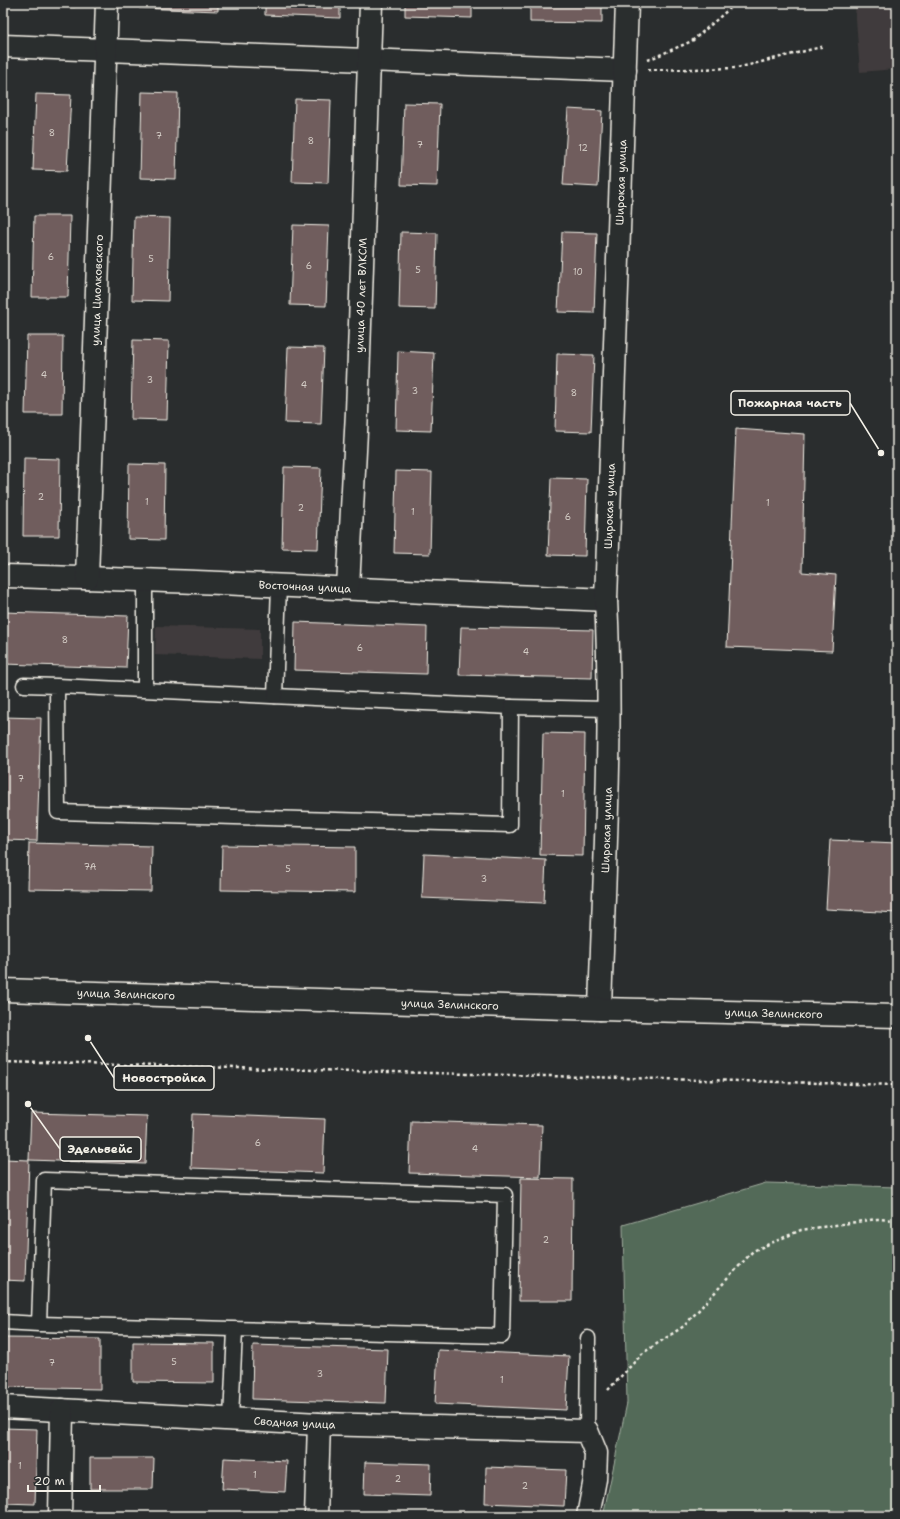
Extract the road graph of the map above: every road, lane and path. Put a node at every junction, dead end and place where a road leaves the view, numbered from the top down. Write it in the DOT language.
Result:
graph roads {
  1 [pos="107,3"];
  2 [pos="371,3"];
  3 [pos="627,3"];
  4 [pos="736,3"];
  5 [pos="3,46"];
  6 [pos="825,46"];
  7 [pos="106,50"];
  8 [pos="369,60"];
  9 [pos="625,70"];
  10 [pos="3,576"];
  11 [pos="87,578"];
  12 [pos="145,580"];
  13 [pos="279,586"];
  14 [pos="348,587"];
  15 [pos="606,600"];
  16 [pos="24,685"];
  17 [pos="57,686"];
  18 [pos="144,688"];
  19 [pos="276,696"];
  20 [pos="511,707"];
  21 [pos="608,709"];
  22 [pos="3,990"];
  23 [pos="600,1010"];
  24 [pos="897,1016"];
  25 [pos="3,1062"];
  26 [pos="897,1085"];
  27 [pos="897,1220"];
  28 [pos="3,1322"];
  29 [pos="39,1324"];
  30 [pos="234,1330"];
  31 [pos="588,1338"];
  32 [pos="606,1393"];
  33 [pos="3,1407"];
  34 [pos="62,1410"];
  35 [pos="231,1419"];
  36 [pos="319,1424"];
  37 [pos="587,1431"];
  38 [pos="60,1516"];
  39 [pos="316,1516"];
  40 [pos="588,1516"];
  1 -- 7 [label="street, улица Циолковского"];
  2 -- 8 [label="street, улица 40 лет ВЛКСМ"];
  3 -- 9 [label="street, Широкая улица"];
  4 -- 9 [label="path"];
  5 -- 7 [label="street"];
  6 -- 9 [label="path"];
  7 -- 8 [label="street"];
  7 -- 11 [label="street, улица Циолковского"];
  8 -- 9 [label="street"];
  8 -- 14 [label="street, улица 40 лет ВЛКСМ"];
  9 -- 15 [label="street, Широкая улица"];
  10 -- 11 [label="street, Восточная улица"];
  11 -- 12 [label="street, Восточная улица"];
  12 -- 13 [label="street, Восточная улица"];
  12 -- 18 [label="lane"];
  13 -- 14 [label="street, Восточная улица"];
  13 -- 19 [label="lane"];
  14 -- 15 [label="street, Восточная улица"];
  15 -- 21 [label="street, Широкая улица"];
  16 -- 17 [label="lane"];
  17 -- 18 [label="lane"];
  17 -- 20 [label="lane"];
  18 -- 19 [label="lane"];
  19 -- 20 [label="lane"];
  20 -- 21 [label="lane"];
  21 -- 23 [label="street, Широкая улица"];
  22 -- 23 [label="street, улица Зелинского"];
  23 -- 24 [label="street, улица Зелинского"];
  25 -- 26 [label="path"];
  27 -- 32 [label="path"];
  28 -- 29 [label="lane"];
  29 -- 30 [label="lane"];
  29 -- 30 [label="lane"];
  30 -- 35 [label="lane"];
  31 -- 37 [label="lane"];
  33 -- 34 [label="street, Сводная улица"];
  34 -- 35 [label="street, Сводная улица"];
  34 -- 38 [label="street"];
  35 -- 36 [label="street, Сводная улица"];
  36 -- 37 [label="street, Сводная улица"];
  36 -- 39 [label="street"];
  37 -- 40 [label="street"];
}
